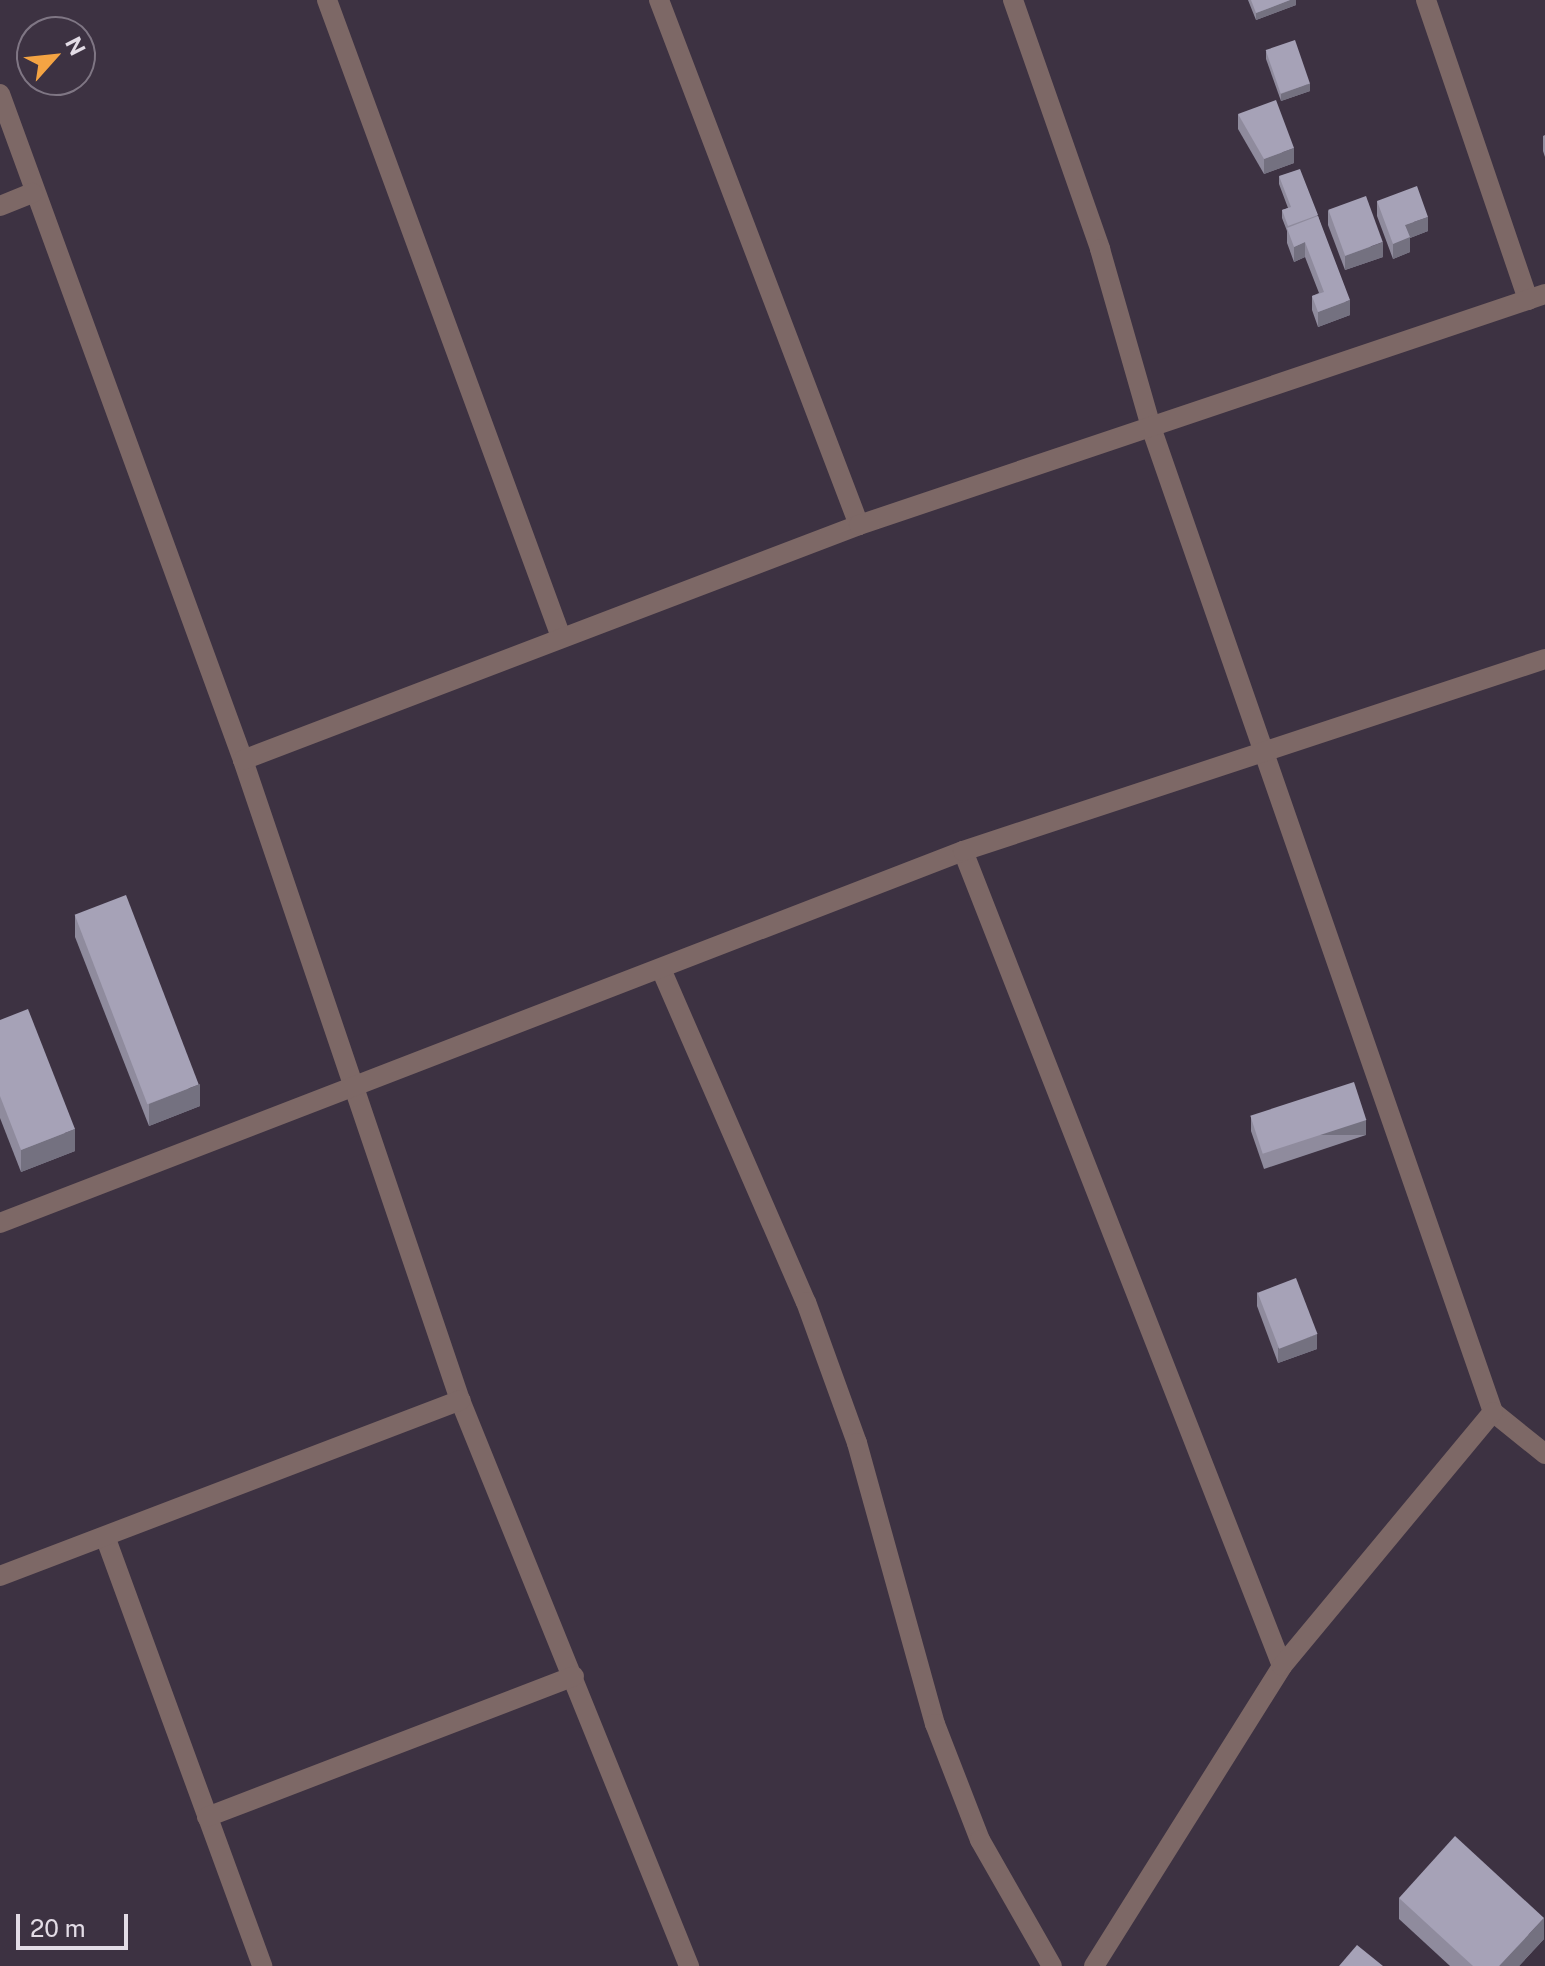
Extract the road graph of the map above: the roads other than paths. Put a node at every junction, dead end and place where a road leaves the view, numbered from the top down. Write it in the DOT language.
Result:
graph roads {
  1 [pos="327,0"];
  2 [pos="659,0"];
  3 [pos="1013,0"];
  4 [pos="1426,0"];
  5 [pos="0,94"];
  6 [pos="33,193"];
  7 [pos="0,206"];
  8 [pos="1536,297"];
  9 [pos="1152,430"];
  10 [pos="859,525"];
  11 [pos="561,637"];
  12 [pos="1545,659"];
  13 [pos="1266,746"];
  14 [pos="243,760"];
  15 [pos="963,851"];
  16 [pos="661,969"];
  17 [pos="357,1089"];
  18 [pos="0,1223"];
  19 [pos="460,1400"];
  20 [pos="1493,1412"];
  21 [pos="1545,1454"];
  22 [pos="106,1539"];
  23 [pos="0,1576"];
  24 [pos="1282,1666"];
  25 [pos="574,1676"];
  26 [pos="207,1817"];
  27 [pos="262,1966"];
  28 [pos="689,1966"];
  29 [pos="1052,1966"];
  30 [pos="1094,1966"];
  1 -- 11 [label="street"];
  2 -- 10 [label="street"];
  3 -- 9 [label="street"];
  4 -- 8 [label="street"];
  5 -- 6 [label="street"];
  6 -- 7 [label="street"];
  6 -- 14 [label="street"];
  8 -- 9 [label="street"];
  9 -- 10 [label="street"];
  9 -- 13 [label="street"];
  10 -- 11 [label="street"];
  11 -- 14 [label="street"];
  12 -- 13 [label="street"];
  13 -- 15 [label="street"];
  13 -- 20 [label="street"];
  14 -- 17 [label="street"];
  15 -- 16 [label="street"];
  15 -- 24 [label="street"];
  16 -- 17 [label="street"];
  16 -- 29 [label="street"];
  17 -- 18 [label="street"];
  17 -- 19 [label="street"];
  19 -- 22 [label="street"];
  19 -- 25 [label="street"];
  20 -- 21 [label="street"];
  20 -- 24 [label="street"];
  22 -- 23 [label="street"];
  22 -- 26 [label="street"];
  24 -- 30 [label="street"];
  25 -- 26 [label="street"];
  25 -- 28 [label="street"];
  26 -- 27 [label="street"];
}
